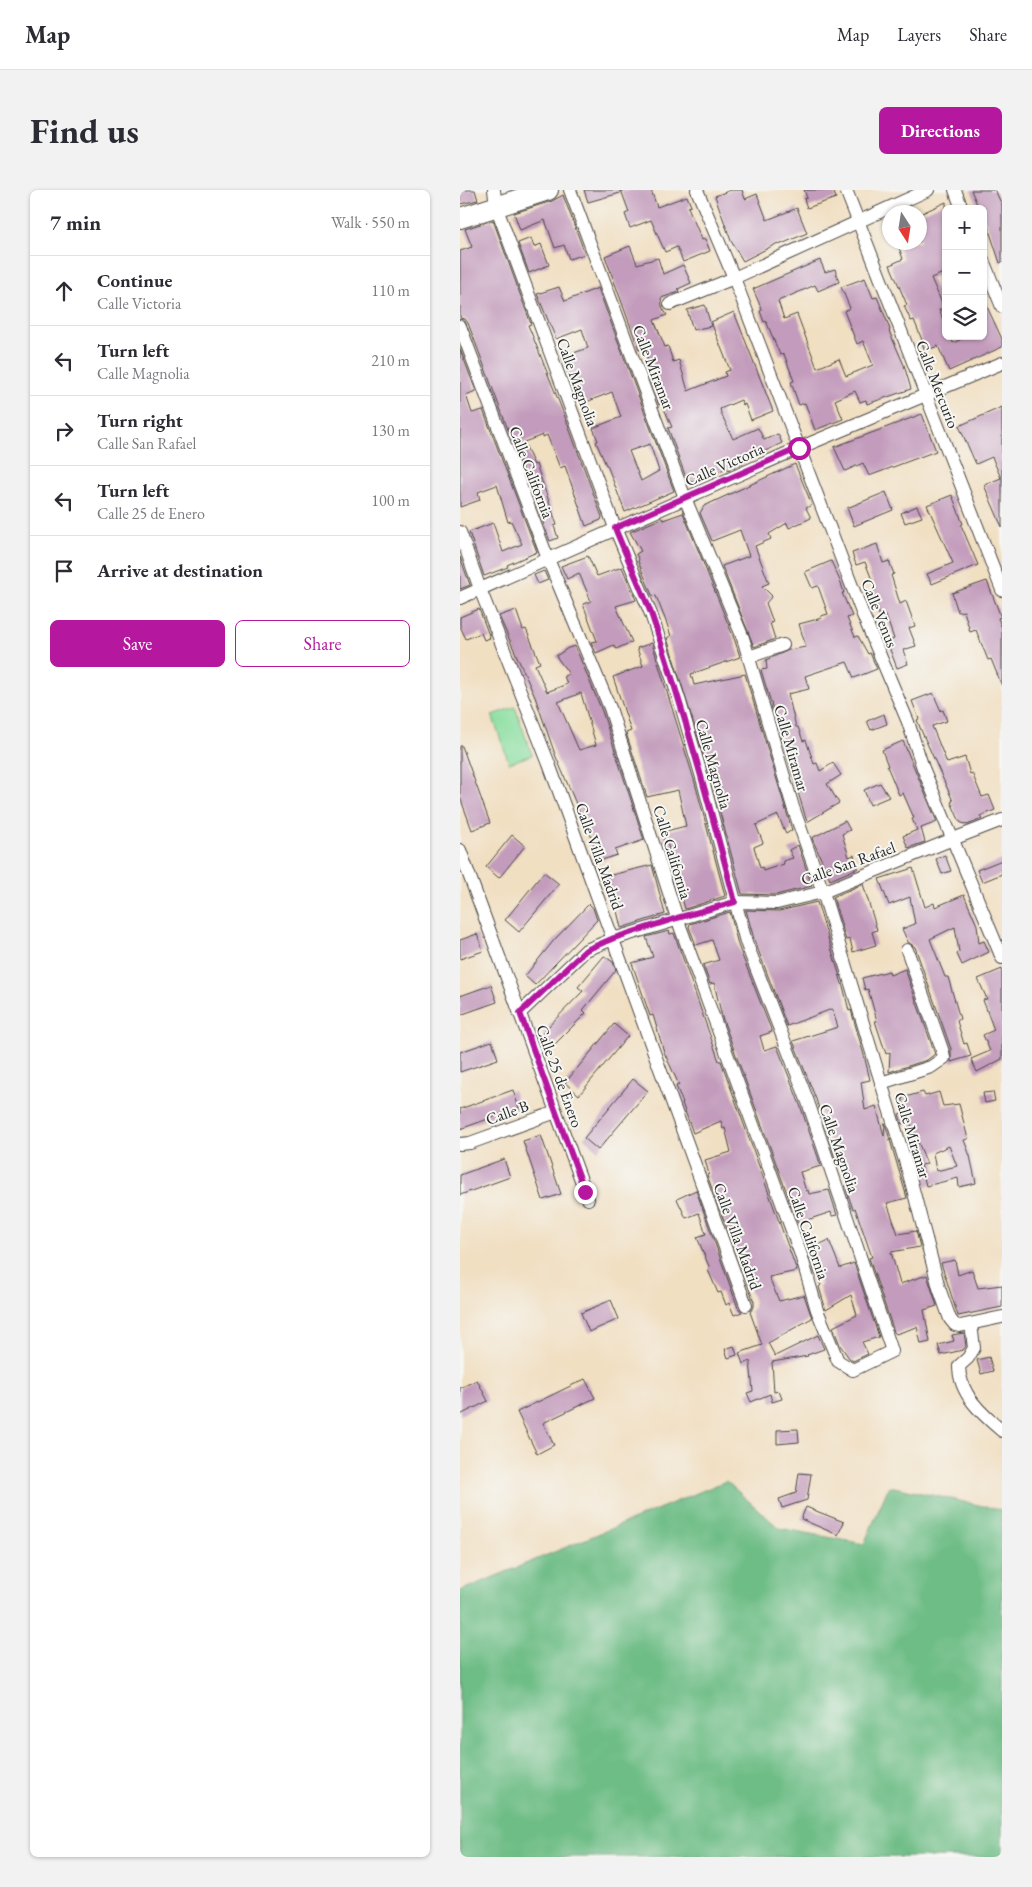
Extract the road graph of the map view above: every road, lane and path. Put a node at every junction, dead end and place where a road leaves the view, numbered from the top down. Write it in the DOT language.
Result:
graph roads {
  1 [pos="548,190"];
  2 [pos="570,190"];
  3 [pos="696,190"];
  4 [pos="846,190"];
  5 [pos="928,190"];
  6 [pos="955,190"];
  7 [pos="495,198"];
  8 [pos="961,205"];
  9 [pos="460,218"];
  10 [pos="857,221"];
  11 [pos="987,270"];
  12 [pos="734,278"];
  13 [pos="670,304"];
  14 [pos="1002,307"];
  15 [pos="460,326"];
  16 [pos="1002,363"];
  17 [pos="925,394"];
  18 [pos="799,448"];
  19 [pos="686,498"];
  20 [pos="615,528"];
  21 [pos="460,532"];
  22 [pos="548,559"];
  23 [pos="480,589"];
  24 [pos="1002,590"];
  25 [pos="460,598"];
  26 [pos="783,645"];
  27 [pos="749,657"];
  28 [pos="1002,820"];
  29 [pos="953,839"];
  30 [pos="460,850"];
  31 [pos="823,892"];
  32 [pos="735,902"];
  33 [pos="677,918"];
  34 [pos="614,938"];
  35 [pos="906,950"];
  36 [pos="1002,958"];
  37 [pos="520,1013"];
  38 [pos="880,1083"];
  39 [pos="556,1112"];
  40 [pos="465,1144"];
  41 [pos="588,1199"];
  42 [pos="746,1305"];
  43 [pos="1002,1317"];
  44 [pos="971,1324"];
  45 [pos="892,1351"];
  46 [pos="1002,1430"];
  1 -- 7 [label="main road"];
  2 -- 19 [label="street, Calle Miramar"];
  3 -- 12 [label="street, Calle Venus"];
  4 -- 10 [label="street, Calle Mercurio"];
  5 -- 10 [label="street"];
  6 -- 8 [label="street"];
  7 -- 9 [label="main road"];
  7 -- 20 [label="street, Calle Magnolia"];
  10 -- 12 [label="street"];
  10 -- 17 [label="street, Calle Mercurio"];
  11 -- 14 [label="street"];
  12 -- 13 [label="street"];
  12 -- 18 [label="street, Calle Venus"];
  15 -- 22 [label="street, Calle California"];
  16 -- 17 [label="street, Calle Victoria"];
  17 -- 18 [label="street, Calle Victoria"];
  17 -- 24 [label="street, Calle Mercurio"];
  18 -- 19 [label="street, Calle Victoria"];
  18 -- 29 [label="street, Calle Venus"];
  19 -- 20 [label="street, Calle Victoria"];
  19 -- 27 [label="street, Calle Miramar"];
  20 -- 22 [label="street, Calle Victoria"];
  20 -- 32 [label="street, Calle Magnolia"];
  21 -- 23 [label="street, Calle Villa Madrid"];
  22 -- 23 [label="street, Calle Victoria"];
  22 -- 33 [label="street, Calle California"];
  23 -- 25 [label="street, Calle Victoria"];
  23 -- 34 [label="street, Calle Villa Madrid"];
  26 -- 27 [label="street"];
  27 -- 31 [label="street, Calle Miramar"];
  28 -- 29 [label="street, Calle San Rafael"];
  29 -- 31 [label="street, Calle San Rafael"];
  29 -- 36 [label="street, Calle Venus"];
  30 -- 37 [label="street, Calle 25 de Enero"];
  31 -- 32 [label="street, Calle San Rafael"];
  31 -- 38 [label="street, Calle Miramar"];
  32 -- 33 [label="street, Calle San Rafael"];
  32 -- 45 [label="street, Calle Magnolia"];
  33 -- 34 [label="street, Calle San Rafael"];
  33 -- 45 [label="street, Calle California"];
  34 -- 37 [label="street, Calle San Rafael"];
  34 -- 42 [label="street, Calle Villa Madrid"];
  35 -- 38 [label="street"];
  37 -- 39 [label="street, Calle 25 de Enero"];
  38 -- 44 [label="street, Calle Miramar"];
  39 -- 40 [label="street, Calle B"];
  39 -- 41 [label="street, Calle 25 de Enero"];
  43 -- 44 [label="street"];
  44 -- 46 [label="street"];
}
